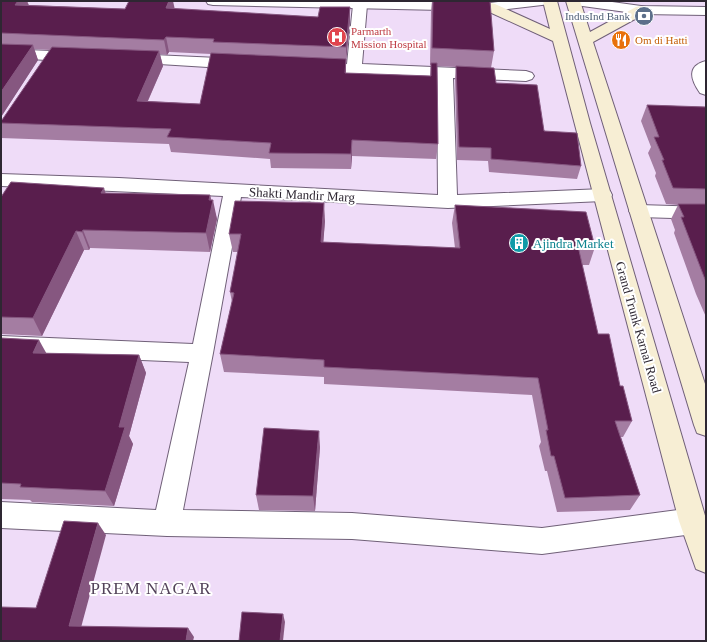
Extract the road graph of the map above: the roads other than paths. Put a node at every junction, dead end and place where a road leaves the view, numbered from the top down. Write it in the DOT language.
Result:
graph roads {
  1 [pos="213,1"];
  2 [pos="542,1"];
  3 [pos="550,1"];
  4 [pos="574,1"];
  5 [pos="360,4"];
  6 [pos="490,7"];
  7 [pos="641,10"];
  8 [pos="706,11"];
  9 [pos="560,39"];
  10 [pos="585,41"];
  11 [pos="1,53"];
  12 [pos="91,57"];
  13 [pos="115,58"];
  14 [pos="250,64"];
  15 [pos="298,66"];
  16 [pos="706,66"];
  17 [pos="354,68"];
  18 [pos="445,72"];
  19 [pos="526,76"];
  20 [pos="706,90"];
  21 [pos="1,180"];
  22 [pos="233,190"];
  23 [pos="603,196"];
  24 [pos="448,202"];
  25 [pos="639,211"];
  26 [pos="706,214"];
  27 [pos="1,345"];
  28 [pos="202,353"];
  29 [pos="706,425"];
  30 [pos="1,515"];
  31 [pos="693,521"];
  32 [pos="166,522"];
  33 [pos="706,559"];
  1 -- 5 [label="street"];
  2 -- 6 [label="street"];
  3 -- 9 [label="main road, Grand Trunk Karnal Road"];
  4 -- 7 [label="street"];
  4 -- 10 [label="main road"];
  5 -- 6 [label="street"];
  5 -- 17 [label="street"];
  6 -- 9 [label="main road"];
  7 -- 8 [label="street"];
  7 -- 10 [label="main road"];
  9 -- 23 [label="main road, Grand Trunk Karnal Road"];
  10 -- 25 [label="main road"];
  11 -- 12 [label="street"];
  13 -- 14 [label="street"];
  15 -- 17 [label="street"];
  16 -- 20 [label="street"];
  17 -- 18 [label="street"];
  18 -- 19 [label="street"];
  18 -- 24 [label="street"];
  21 -- 22 [label="street, Shakti Mandir Marg"];
  22 -- 24 [label="street, Shakti Mandir Marg"];
  22 -- 28 [label="street"];
  23 -- 24 [label="street, Shakti Mandir Marg"];
  23 -- 31 [label="main road, Grand Trunk Karnal Road"];
  25 -- 26 [label="street"];
  25 -- 29 [label="main road"];
  27 -- 28 [label="street"];
  28 -- 32 [label="street"];
  30 -- 32 [label="street"];
  31 -- 32 [label="street"];
  31 -- 33 [label="main road, Grand Trunk Karnal Road"];
}
